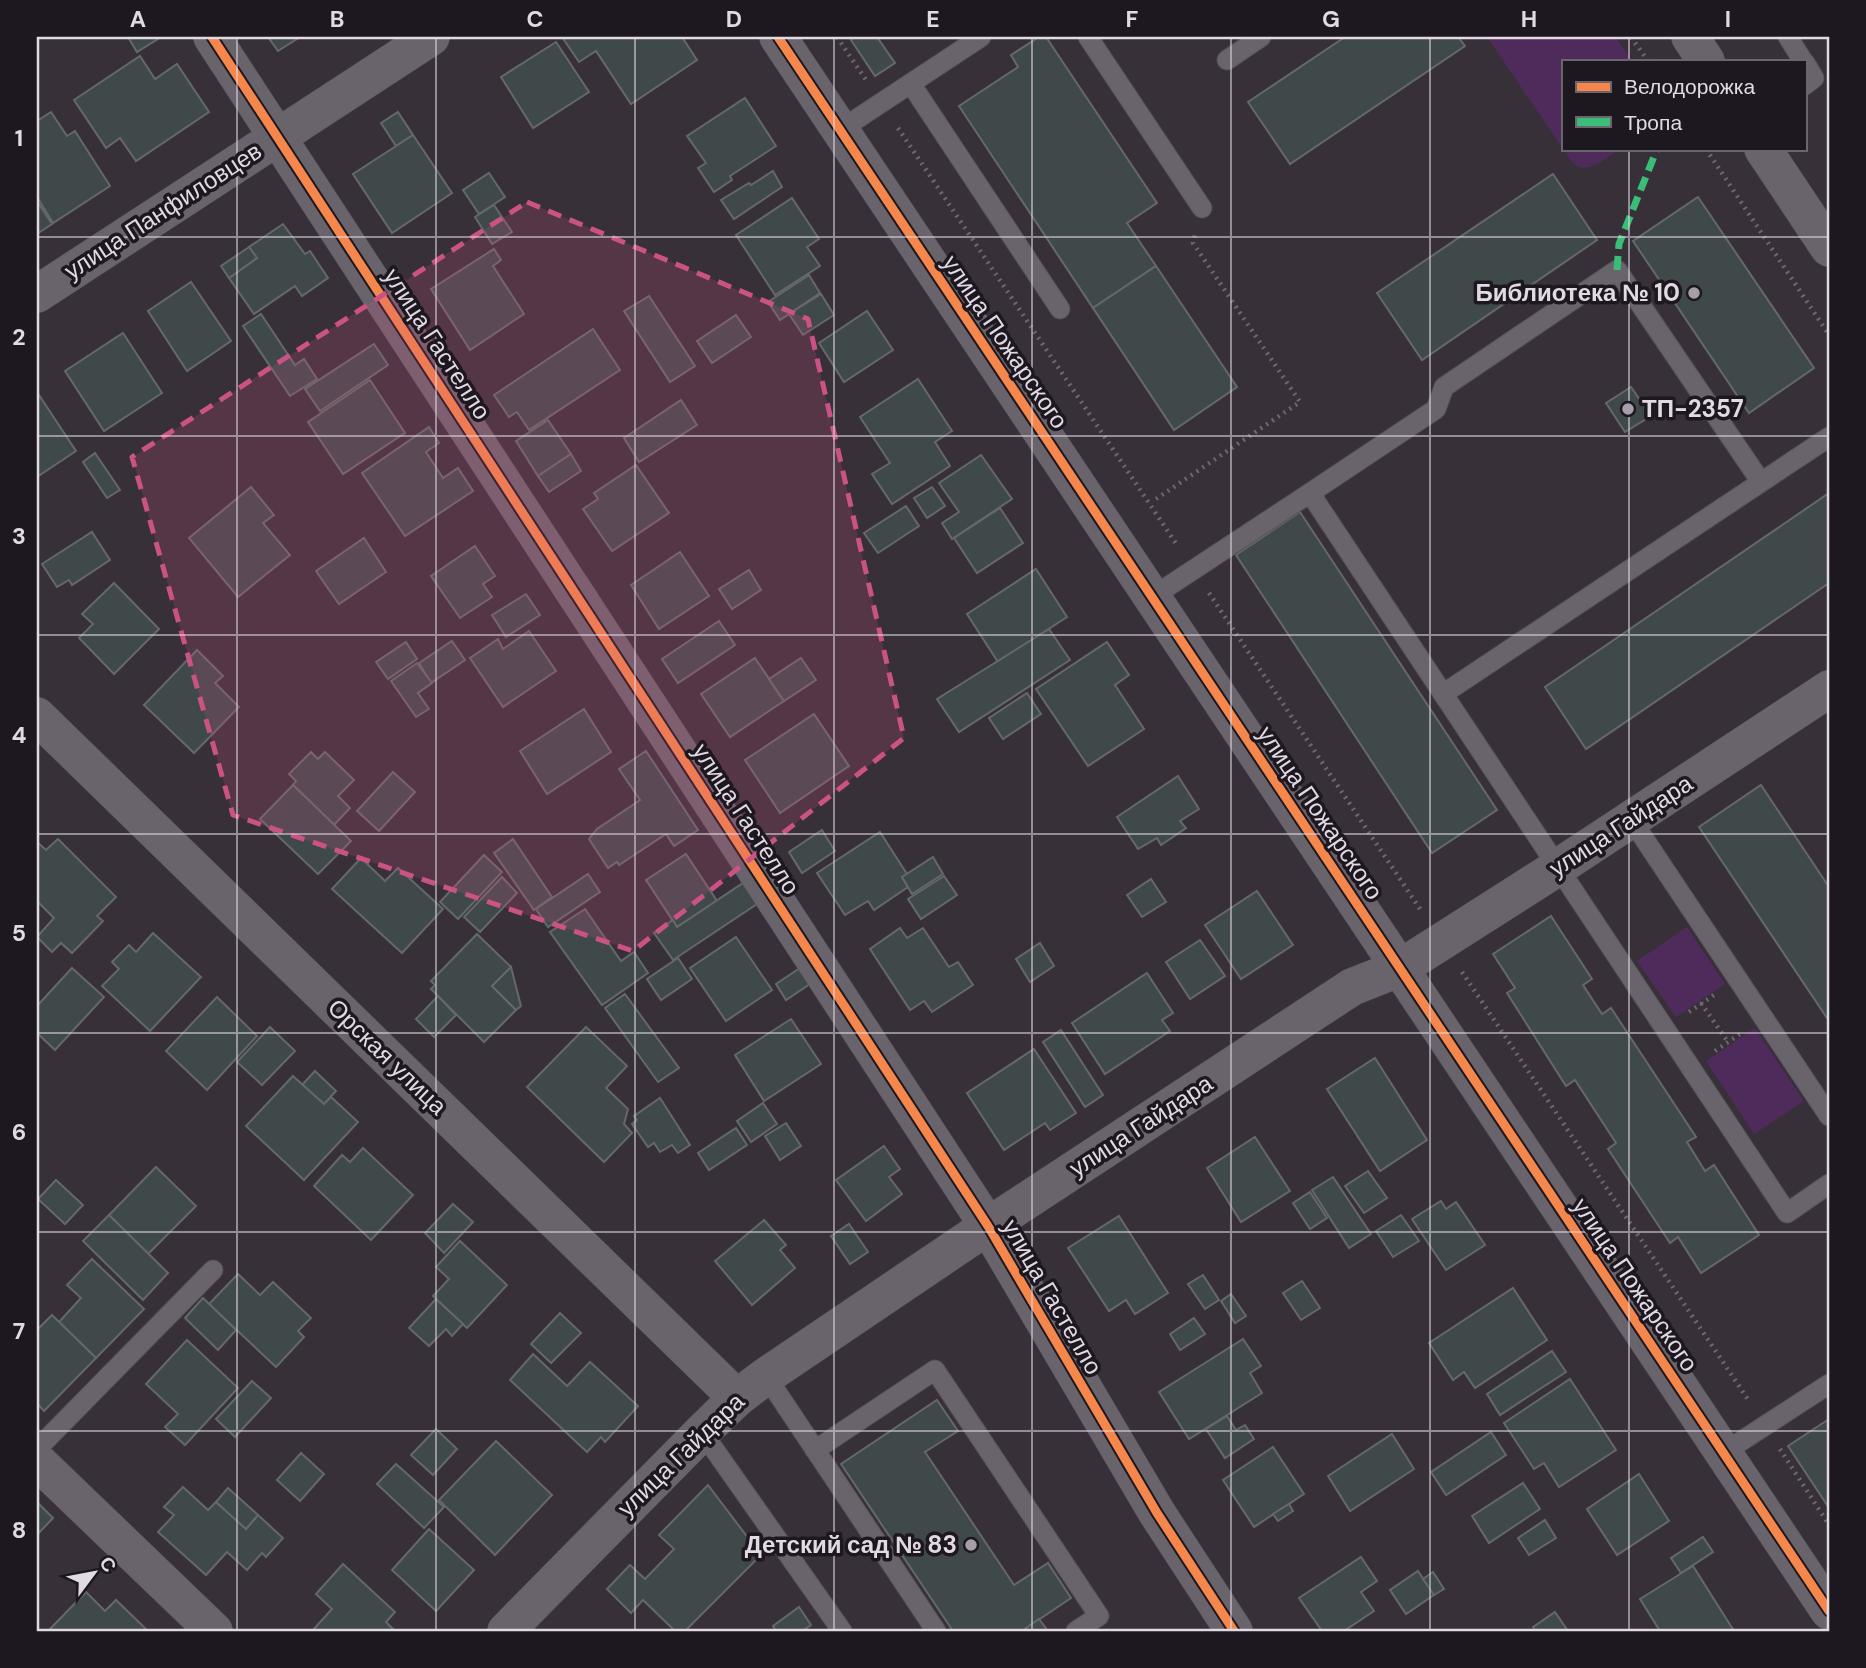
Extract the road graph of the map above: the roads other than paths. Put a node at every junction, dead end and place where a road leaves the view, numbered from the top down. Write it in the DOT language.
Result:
graph roads {
  1 [pos="212,37"];
  2 [pos="431,37"];
  3 [pos="778,37"];
  4 [pos="981,37"];
  5 [pos="1088,37"];
  6 [pos="1261,37"];
  7 [pos="1690,37"];
  8 [pos="1788,37"];
  9 [pos="1227,60"];
  10 [pos="1705,60"];
  11 [pos="1803,60"];
  12 [pos="1806,65"];
  13 [pos="911,84"];
  14 [pos="1806,84"];
  15 [pos="840,130"];
  16 [pos="278,136"];
  17 [pos="1764,150"];
  18 [pos="1202,208"];
  19 [pos="1829,248"];
  20 [pos="37,294"];
  21 [pos="1060,309"];
  22 [pos="1829,437"];
  23 [pos="1761,482"];
  24 [pos="1310,493"];
  25 [pos="1152,597"];
  26 [pos="1829,689"];
  27 [pos="1443,694"];
  28 [pos="37,716"];
  29 [pos="1631,819"];
  30 [pos="1557,868"];
  31 [pos="1400,968"];
  32 [pos="1829,1116"];
  33 [pos="1829,1184"];
  34 [pos="988,1226"];
  35 [pos="213,1270"];
  36 [pos="765,1376"];
  37 [pos="1829,1384"];
  38 [pos="737,1398"];
  39 [pos="702,1432"];
  40 [pos="37,1449"];
  41 [pos="815,1450"];
  42 [pos="1723,1453"];
  43 [pos="37,1461"];
  44 [pos="1829,1611"];
  45 [pos="214,1631"];
  46 [pos="506,1631"];
  47 [pos="842,1631"];
  48 [pos="936,1631"];
  49 [pos="1076,1631"];
  50 [pos="1234,1631"];
  1 -- 16 [label="street, улица Гастелло"];
  2 -- 16 [label="street, улица Панфиловцев"];
  3 -- 15 [label="street, улица Пожарского"];
  4 -- 13 [label="lane"];
  5 -- 18 [label="lane"];
  6 -- 9 [label="lane"];
  7 -- 10 [label="street"];
  8 -- 11 [label="lane"];
  12 -- 14 [label="lane"];
  13 -- 15 [label="lane"];
  13 -- 21 [label="lane"];
  15 -- 25 [label="street, улица Пожарского"];
  16 -- 20 [label="street, улица Панфиловцев"];
  16 -- 34 [label="street, улица Гастелло"];
  17 -- 19 [label="street"];
  22 -- 23 [label="lane"];
  23 -- 24 [label="lane"];
  23 -- 27 [label="lane"];
  24 -- 25 [label="lane"];
  24 -- 27 [label="lane"];
  25 -- 31 [label="street, улица Пожарского"];
  26 -- 29 [label="street, улица Гайдара"];
  27 -- 30 [label="lane"];
  28 -- 38 [label="street, Орская улица"];
  29 -- 30 [label="street, улица Гайдара"];
  29 -- 32 [label="lane"];
  30 -- 31 [label="street, улица Гайдара"];
  30 -- 33 [label="lane"];
  31 -- 34 [label="street, улица Гайдара"];
  31 -- 42 [label="street, улица Пожарского"];
  34 -- 36 [label="street, улица Гайдара"];
  34 -- 50 [label="street, улица Гастелло"];
  35 -- 40 [label="lane"];
  36 -- 38 [label="street, улица Гайдара"];
  36 -- 41 [label="lane"];
  37 -- 42 [label="lane"];
  38 -- 39 [label="street, улица Гайдара"];
  39 -- 46 [label="street, улица Гайдара"];
  39 -- 47 [label="lane"];
  41 -- 48 [label="lane"];
  41 -- 49 [label="lane"];
  42 -- 44 [label="street, улица Пожарского"];
  43 -- 45 [label="street"];
}
